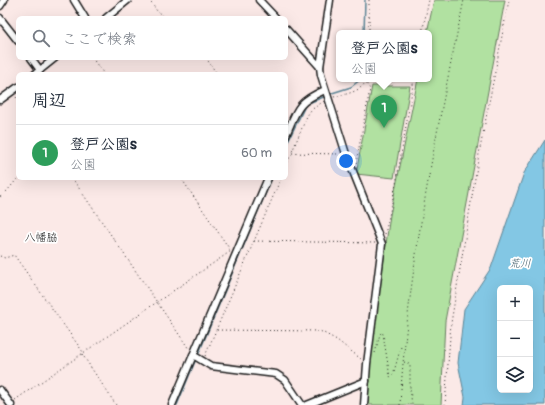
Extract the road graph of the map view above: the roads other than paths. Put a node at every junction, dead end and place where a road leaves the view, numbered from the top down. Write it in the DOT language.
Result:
graph roads {
  1 [pos="4,0"];
  2 [pos="74,0"];
  3 [pos="117,0"];
  4 [pos="128,0"];
  5 [pos="259,0"];
  6 [pos="330,0"];
  7 [pos="0,6"];
  8 [pos="120,6"];
  9 [pos="84,16"];
  10 [pos="108,16"];
  11 [pos="274,16"];
  12 [pos="0,18"];
  13 [pos="288,31"];
  14 [pos="16,39"];
  15 [pos="32,60"];
  16 [pos="52,60"];
  17 [pos="320,67"];
  18 [pos="40,70"];
  19 [pos="38,72"];
  20 [pos="16,88"];
  21 [pos="325,90"];
  22 [pos="0,100"];
  23 [pos="288,130"];
  24 [pos="267,180"];
  25 [pos="194,356"];
  26 [pos="366,381"];
  27 [pos="0,390"];
  28 [pos="10,404"];
  29 [pos="172,405"];
  30 [pos="302,405"];
  31 [pos="306,405"];
  32 [pos="364,405"];
  1 -- 7 [label="street"];
  2 -- 9 [label="street"];
  3 -- 8 [label="street"];
  4 -- 8 [label="street"];
  5 -- 11 [label="street"];
  6 -- 17 [label="street"];
  8 -- 10 [label="street"];
  12 -- 14 [label="street"];
  13 -- 17 [label="street"];
  15 -- 18 [label="street"];
  16 -- 18 [label="street"];
  17 -- 21 [label="street"];
  18 -- 19 [label="street"];
  20 -- 22 [label="street"];
  21 -- 23 [label="street"];
  21 -- 26 [label="street"];
  24 -- 25 [label="street"];
  25 -- 29 [label="street"];
  25 -- 30 [label="street"];
  26 -- 31 [label="street"];
  26 -- 32 [label="street"];
  27 -- 28 [label="street"];
}
